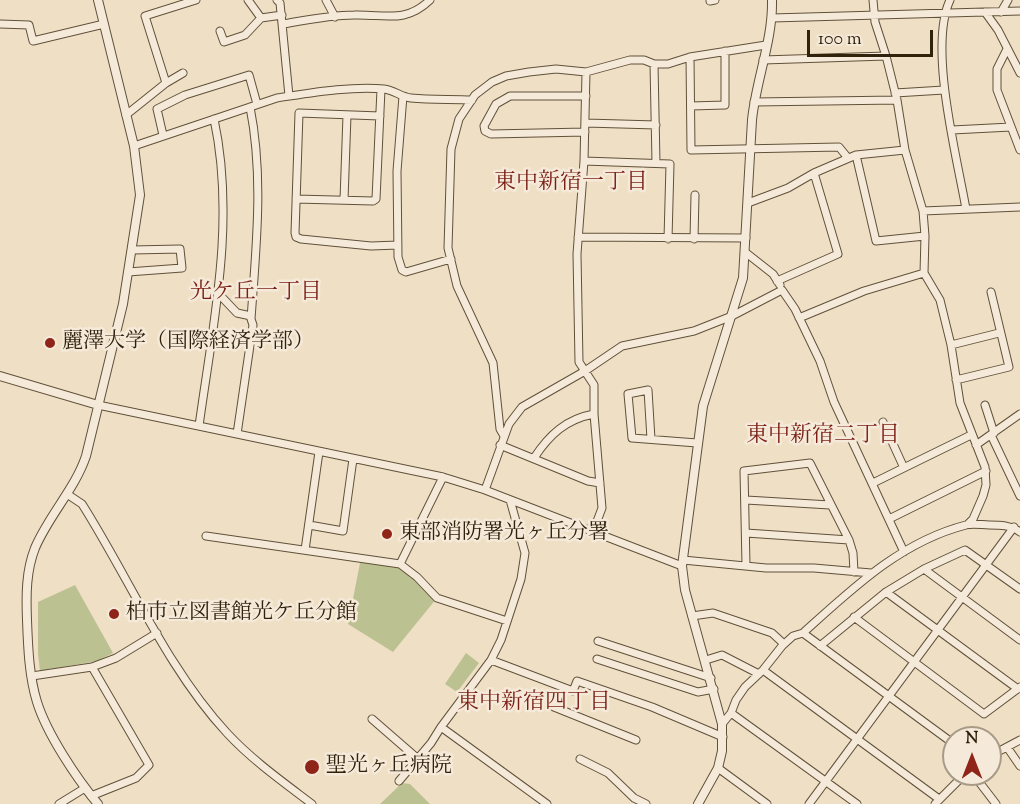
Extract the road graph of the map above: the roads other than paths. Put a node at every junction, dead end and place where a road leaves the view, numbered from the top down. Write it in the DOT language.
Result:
graph roads {
  1 [pos="98,0"];
  2 [pos="196,0"];
  3 [pos="248,0"];
  4 [pos="277,0"];
  5 [pos="326,0"];
  6 [pos="430,0"];
  7 [pos="715,0"];
  8 [pos="772,0"];
  9 [pos="873,0"];
  10 [pos="950,0"];
  11 [pos="1008,0"];
  12 [pos="710,1"];
  13 [pos="1020,11"];
  14 [pos="944,12"];
  15 [pos="985,12"];
  16 [pos="1001,12"];
  17 [pos="282,15"];
  18 [pos="874,15"];
  19 [pos="335,17"];
  20 [pos="261,18"];
  21 [pos="772,18"];
  22 [pos="0,24"];
  23 [pos="104,24"];
  24 [pos="283,24"];
  25 [pos="220,31"];
  26 [pos="766,45"];
  27 [pos="1007,49"];
  28 [pos="724,51"];
  29 [pos="886,56"];
  30 [pos="690,57"];
  31 [pos="762,60"];
  32 [pos="654,64"];
  33 [pos="586,72"];
  34 [pos="183,73"];
  35 [pos="1020,73"];
  36 [pos="166,83"];
  37 [pos="381,88"];
  38 [pos="944,90"];
  39 [pos="289,96"];
  40 [pos="403,96"];
  41 [pos="586,96"];
  42 [pos="896,97"];
  43 [pos="472,100"];
  44 [pos="754,102"];
  45 [pos="253,106"];
  46 [pos="691,106"];
  47 [pos="126,115"];
  48 [pos="347,115"];
  49 [pos="380,116"];
  50 [pos="214,119"];
  51 [pos="586,123"];
  52 [pos="656,125"];
  53 [pos="1011,127"];
  54 [pos="952,130"];
  55 [pos="585,132"];
  56 [pos="163,135"];
  57 [pos="134,146"];
  58 [pos="750,149"];
  59 [pos="905,150"];
  60 [pos="1020,150"];
  61 [pos="852,157"];
  62 [pos="584,161"];
  63 [pos="656,163"];
  64 [pos="814,172"];
  65 [pos="695,195"];
  66 [pos="296,199"];
  67 [pos="344,200"];
  68 [pos="748,203"];
  69 [pos="1020,207"];
  70 [pos="966,209"];
  71 [pos="923,211"];
  72 [pos="925,236"];
  73 [pos="578,237"];
  74 [pos="694,238"];
  75 [pos="746,238"];
  76 [pos="668,239"];
  77 [pos="398,245"];
  78 [pos="132,250"];
  79 [pos="745,252"];
  80 [pos="451,259"];
  81 [pos="128,272"];
  82 [pos="924,273"];
  83 [pos="777,282"];
  84 [pos="782,290"];
  85 [pos="217,292"];
  86 [pos="991,292"];
  87 [pos="251,316"];
  88 [pos="732,316"];
  89 [pos="799,318"];
  90 [pos="999,333"];
  91 [pos="951,345"];
  92 [pos="585,371"];
  93 [pos="0,376"];
  94 [pos="957,380"];
  95 [pos="98,405"];
  96 [pos="985,405"];
  97 [pos="594,414"];
  98 [pos="1020,414"];
  99 [pos="883,422"];
  100 [pos="199,426"];
  101 [pos="237,434"];
  102 [pos="992,434"];
  103 [pos="971,435"];
  104 [pos="504,436"];
  105 [pos="651,439"];
  106 [pos="697,443"];
  107 [pos="500,445"];
  108 [pos="976,445"];
  109 [pos="319,452"];
  110 [pos="534,458"];
  111 [pos="353,459"];
  112 [pos="904,468"];
  113 [pos="986,471"];
  114 [pos="443,477"];
  115 [pos="600,483"];
  116 [pos="873,483"];
  117 [pos="485,490"];
  118 [pos="67,494"];
  119 [pos="1020,496"];
  120 [pos="510,500"];
  121 [pos="746,501"];
  122 [pos="830,505"];
  123 [pos="889,519"];
  124 [pos="968,524"];
  125 [pos="309,525"];
  126 [pos="1017,530"];
  127 [pos="593,532"];
  128 [pos="746,533"];
  129 [pos="206,536"];
  130 [pos="849,540"];
  131 [pos="305,550"];
  132 [pos="904,552"];
  133 [pos="682,563"];
  134 [pos="400,564"];
  135 [pos="987,564"];
  136 [pos="746,566"];
  137 [pos="924,569"];
  138 [pos="854,572"];
  139 [pos="871,573"];
  140 [pos="1020,589"];
  141 [pos="886,592"];
  142 [pos="962,597"];
  143 [pos="692,616"];
  144 [pos="854,617"];
  145 [pos="507,621"];
  146 [pos="938,630"];
  147 [pos="157,633"];
  148 [pos="802,633"];
  149 [pos="1020,640"];
  150 [pos="598,641"];
  151 [pos="784,644"];
  152 [pos="820,646"];
  153 [pos="597,659"];
  154 [pos="491,660"];
  155 [pos="706,660"];
  156 [pos="914,663"];
  157 [pos="92,667"];
  158 [pos="761,672"];
  159 [pos="32,675"];
  160 [pos="711,678"];
  161 [pos="565,688"];
  162 [pos="1019,688"];
  163 [pos="714,689"];
  164 [pos="890,696"];
  165 [pos="731,713"];
  166 [pos="372,719"];
  167 [pos="722,723"];
  168 [pos="441,727"];
  169 [pos="942,735"];
  170 [pos="723,737"];
  171 [pos="857,739"];
  172 [pos="636,740"];
  173 [pos="1020,740"];
  174 [pos="1007,747"];
  175 [pos="1002,750"];
  176 [pos="418,759"];
  177 [pos="580,759"];
  178 [pos="1020,766"];
  179 [pos="718,768"];
  180 [pos="399,781"];
  181 [pos="826,781"];
  182 [pos="953,786"];
  183 [pos="982,786"];
  184 [pos="88,792"];
  185 [pos="937,802"];
  186 [pos="59,804"];
  187 [pos="98,804"];
  188 [pos="312,804"];
  189 [pos="547,804"];
  190 [pos="646,804"];
  191 [pos="698,804"];
  192 [pos="767,804"];
  193 [pos="809,804"];
  194 [pos="857,804"];
  195 [pos="996,804"];
  1 -- 23 [label="street"];
  2 -- 36 [label="street"];
  3 -- 20 [label="street"];
  4 -- 17 [label="street"];
  5 -- 19 [label="street"];
  6 -- 19 [label="street"];
  7 -- 12 [label="street"];
  8 -- 21 [label="street"];
  9 -- 18 [label="street"];
  10 -- 14 [label="street"];
  11 -- 16 [label="street"];
  13 -- 16 [label="street"];
  14 -- 15 [label="street"];
  14 -- 18 [label="street"];
  14 -- 38 [label="street"];
  15 -- 16 [label="street"];
  15 -- 27 [label="street"];
  17 -- 20 [label="street"];
  17 -- 24 [label="street"];
  18 -- 21 [label="street"];
  18 -- 29 [label="street"];
  19 -- 24 [label="street"];
  20 -- 25 [label="street"];
  21 -- 26 [label="street"];
  22 -- 23 [label="street"];
  23 -- 47 [label="street"];
  24 -- 39 [label="street"];
  26 -- 28 [label="street"];
  26 -- 31 [label="street"];
  27 -- 35 [label="street"];
  27 -- 53 [label="street"];
  28 -- 30 [label="street"];
  28 -- 46 [label="street"];
  29 -- 31 [label="street"];
  29 -- 42 [label="street"];
  30 -- 32 [label="street"];
  30 -- 46 [label="street"];
  31 -- 44 [label="street"];
  32 -- 33 [label="street"];
  32 -- 52 [label="street"];
  33 -- 41 [label="street"];
  33 -- 43 [label="street"];
  34 -- 36 [label="street"];
  36 -- 47 [label="street"];
  37 -- 39 [label="street"];
  37 -- 40 [label="street"];
  37 -- 49 [label="street"];
  38 -- 42 [label="street"];
  38 -- 54 [label="street"];
  39 -- 45 [label="street"];
  40 -- 43 [label="street"];
  40 -- 77 [label="street"];
  41 -- 51 [label="street"];
  41 -- 55 [label="street"];
  42 -- 44 [label="street"];
  42 -- 59 [label="street"];
  43 -- 80 [label="street"];
  44 -- 58 [label="street"];
  45 -- 50 [label="street"];
  45 -- 56 [label="street"];
  45 -- 87 [label="street"];
  46 -- 58 [label="street"];
  47 -- 57 [label="street"];
  48 -- 49 [label="street"];
  48 -- 66 [label="street"];
  48 -- 67 [label="street"];
  49 -- 67 [label="street"];
  50 -- 56 [label="street"];
  50 -- 85 [label="street"];
  51 -- 52 [label="street"];
  51 -- 55 [label="street"];
  52 -- 63 [label="street"];
  53 -- 54 [label="street"];
  53 -- 60 [label="street"];
  54 -- 70 [label="street"];
  55 -- 62 [label="street"];
  56 -- 57 [label="street"];
  57 -- 78 [label="street"];
  58 -- 61 [label="street"];
  58 -- 68 [label="street"];
  59 -- 61 [label="street"];
  59 -- 71 [label="street"];
  61 -- 64 [label="street"];
  61 -- 72 [label="street"];
  62 -- 63 [label="street"];
  62 -- 73 [label="street"];
  63 -- 76 [label="street"];
  64 -- 68 [label="street"];
  64 -- 83 [label="street"];
  65 -- 74 [label="street"];
  66 -- 67 [label="street"];
  66 -- 77 [label="street"];
  68 -- 75 [label="street"];
  69 -- 70 [label="street"];
  70 -- 71 [label="street"];
  71 -- 72 [label="street"];
  72 -- 82 [label="street"];
  73 -- 76 [label="street"];
  73 -- 92 [label="street"];
  74 -- 75 [label="street"];
  74 -- 76 [label="street"];
  75 -- 79 [label="street"];
  77 -- 80 [label="street"];
  78 -- 81 [label="street"];
  78 -- 81 [label="street"];
  79 -- 83 [label="street"];
  79 -- 88 [label="street"];
  80 -- 104 [label="street"];
  81 -- 95 [label="street"];
  82 -- 89 [label="street"];
  82 -- 91 [label="street"];
  83 -- 84 [label="street"];
  84 -- 88 [label="street"];
  84 -- 89 [label="street"];
  85 -- 87 [label="street"];
  85 -- 100 [label="street"];
  86 -- 90 [label="street"];
  87 -- 101 [label="street"];
  88 -- 92 [label="street"];
  88 -- 106 [label="street"];
  89 -- 116 [label="street"];
  90 -- 91 [label="street"];
  90 -- 94 [label="street"];
  91 -- 94 [label="street"];
  92 -- 97 [label="street"];
  92 -- 104 [label="street"];
  93 -- 95 [label="street"];
  94 -- 103 [label="street"];
  95 -- 100 [label="street"];
  95 -- 118 [label="street"];
  96 -- 102 [label="street"];
  97 -- 110 [label="street"];
  97 -- 115 [label="street"];
  98 -- 102 [label="street"];
  99 -- 112 [label="street"];
  100 -- 101 [label="street"];
  101 -- 109 [label="street"];
  102 -- 108 [label="street"];
  102 -- 119 [label="street"];
  103 -- 108 [label="street"];
  103 -- 112 [label="street"];
  104 -- 107 [label="street"];
  105 -- 105 [label="street"];
  105 -- 106 [label="street"];
  106 -- 133 [label="street"];
  107 -- 110 [label="street"];
  107 -- 117 [label="street"];
  108 -- 113 [label="street"];
  109 -- 111 [label="street"];
  109 -- 125 [label="street"];
  110 -- 115 [label="street"];
  111 -- 114 [label="street"];
  111 -- 125 [label="street"];
  112 -- 116 [label="street"];
  113 -- 123 [label="street"];
  113 -- 124 [label="street"];
  114 -- 117 [label="street"];
  114 -- 134 [label="street"];
  115 -- 127 [label="street"];
  116 -- 123 [label="street"];
  117 -- 120 [label="street"];
  118 -- 147 [label="street"];
  118 -- 159 [label="street"];
  120 -- 127 [label="street"];
  120 -- 145 [label="street"];
  121 -- 122 [label="street"];
  121 -- 122 [label="street"];
  121 -- 128 [label="street"];
  122 -- 130 [label="street"];
  123 -- 132 [label="street"];
  124 -- 126 [label="street"];
  124 -- 132 [label="street"];
  125 -- 131 [label="street"];
  126 -- 135 [label="street"];
  127 -- 133 [label="street"];
  128 -- 130 [label="street"];
  128 -- 136 [label="street"];
  129 -- 131 [label="street"];
  130 -- 138 [label="street"];
  131 -- 134 [label="street"];
  132 -- 139 [label="street"];
  133 -- 136 [label="street"];
  133 -- 143 [label="street"];
  134 -- 145 [label="street"];
  135 -- 137 [label="street"];
  135 -- 140 [label="street"];
  135 -- 142 [label="street"];
  136 -- 138 [label="street"];
  137 -- 141 [label="street"];
  137 -- 142 [label="street"];
  138 -- 139 [label="street"];
  139 -- 148 [label="street"];
  141 -- 144 [label="street"];
  141 -- 146 [label="street"];
  142 -- 146 [label="street"];
  142 -- 149 [label="street"];
  143 -- 151 [label="street"];
  143 -- 155 [label="street"];
  144 -- 152 [label="street"];
  144 -- 156 [label="street"];
  145 -- 154 [label="street"];
  146 -- 156 [label="street"];
  146 -- 162 [label="street"];
  147 -- 157 [label="street"];
  147 -- 188 [label="street"];
  148 -- 151 [label="street"];
  148 -- 152 [label="street"];
  150 -- 160 [label="street"];
  151 -- 158 [label="street"];
  152 -- 164 [label="street"];
  153 -- 163 [label="street"];
  154 -- 161 [label="street"];
  154 -- 168 [label="street"];
  155 -- 158 [label="street"];
  155 -- 160 [label="street"];
  156 -- 162 [label="street"];
  156 -- 164 [label="street"];
  157 -- 159 [label="street"];
  157 -- 184 [label="street"];
  158 -- 165 [label="street"];
  158 -- 171 [label="street"];
  159 -- 184 [label="street"];
  160 -- 163 [label="street"];
  161 -- 170 [label="street"];
  161 -- 172 [label="street"];
  163 -- 167 [label="street"];
  164 -- 169 [label="street"];
  164 -- 171 [label="street"];
  165 -- 167 [label="street"];
  165 -- 181 [label="street"];
  166 -- 176 [label="street"];
  167 -- 170 [label="street"];
  168 -- 176 [label="street"];
  168 -- 189 [label="street"];
  170 -- 179 [label="street"];
  171 -- 181 [label="street"];
  171 -- 185 [label="street"];
  173 -- 174 [label="street"];
  174 -- 175 [label="street"];
  174 -- 178 [label="street"];
  176 -- 180 [label="street"];
  177 -- 190 [label="street"];
  179 -- 191 [label="street"];
  179 -- 192 [label="street"];
  181 -- 193 [label="street"];
  181 -- 194 [label="street"];
  182 -- 185 [label="street"];
  183 -- 195 [label="street"];
  184 -- 186 [label="street"];
  184 -- 187 [label="street"];
}
